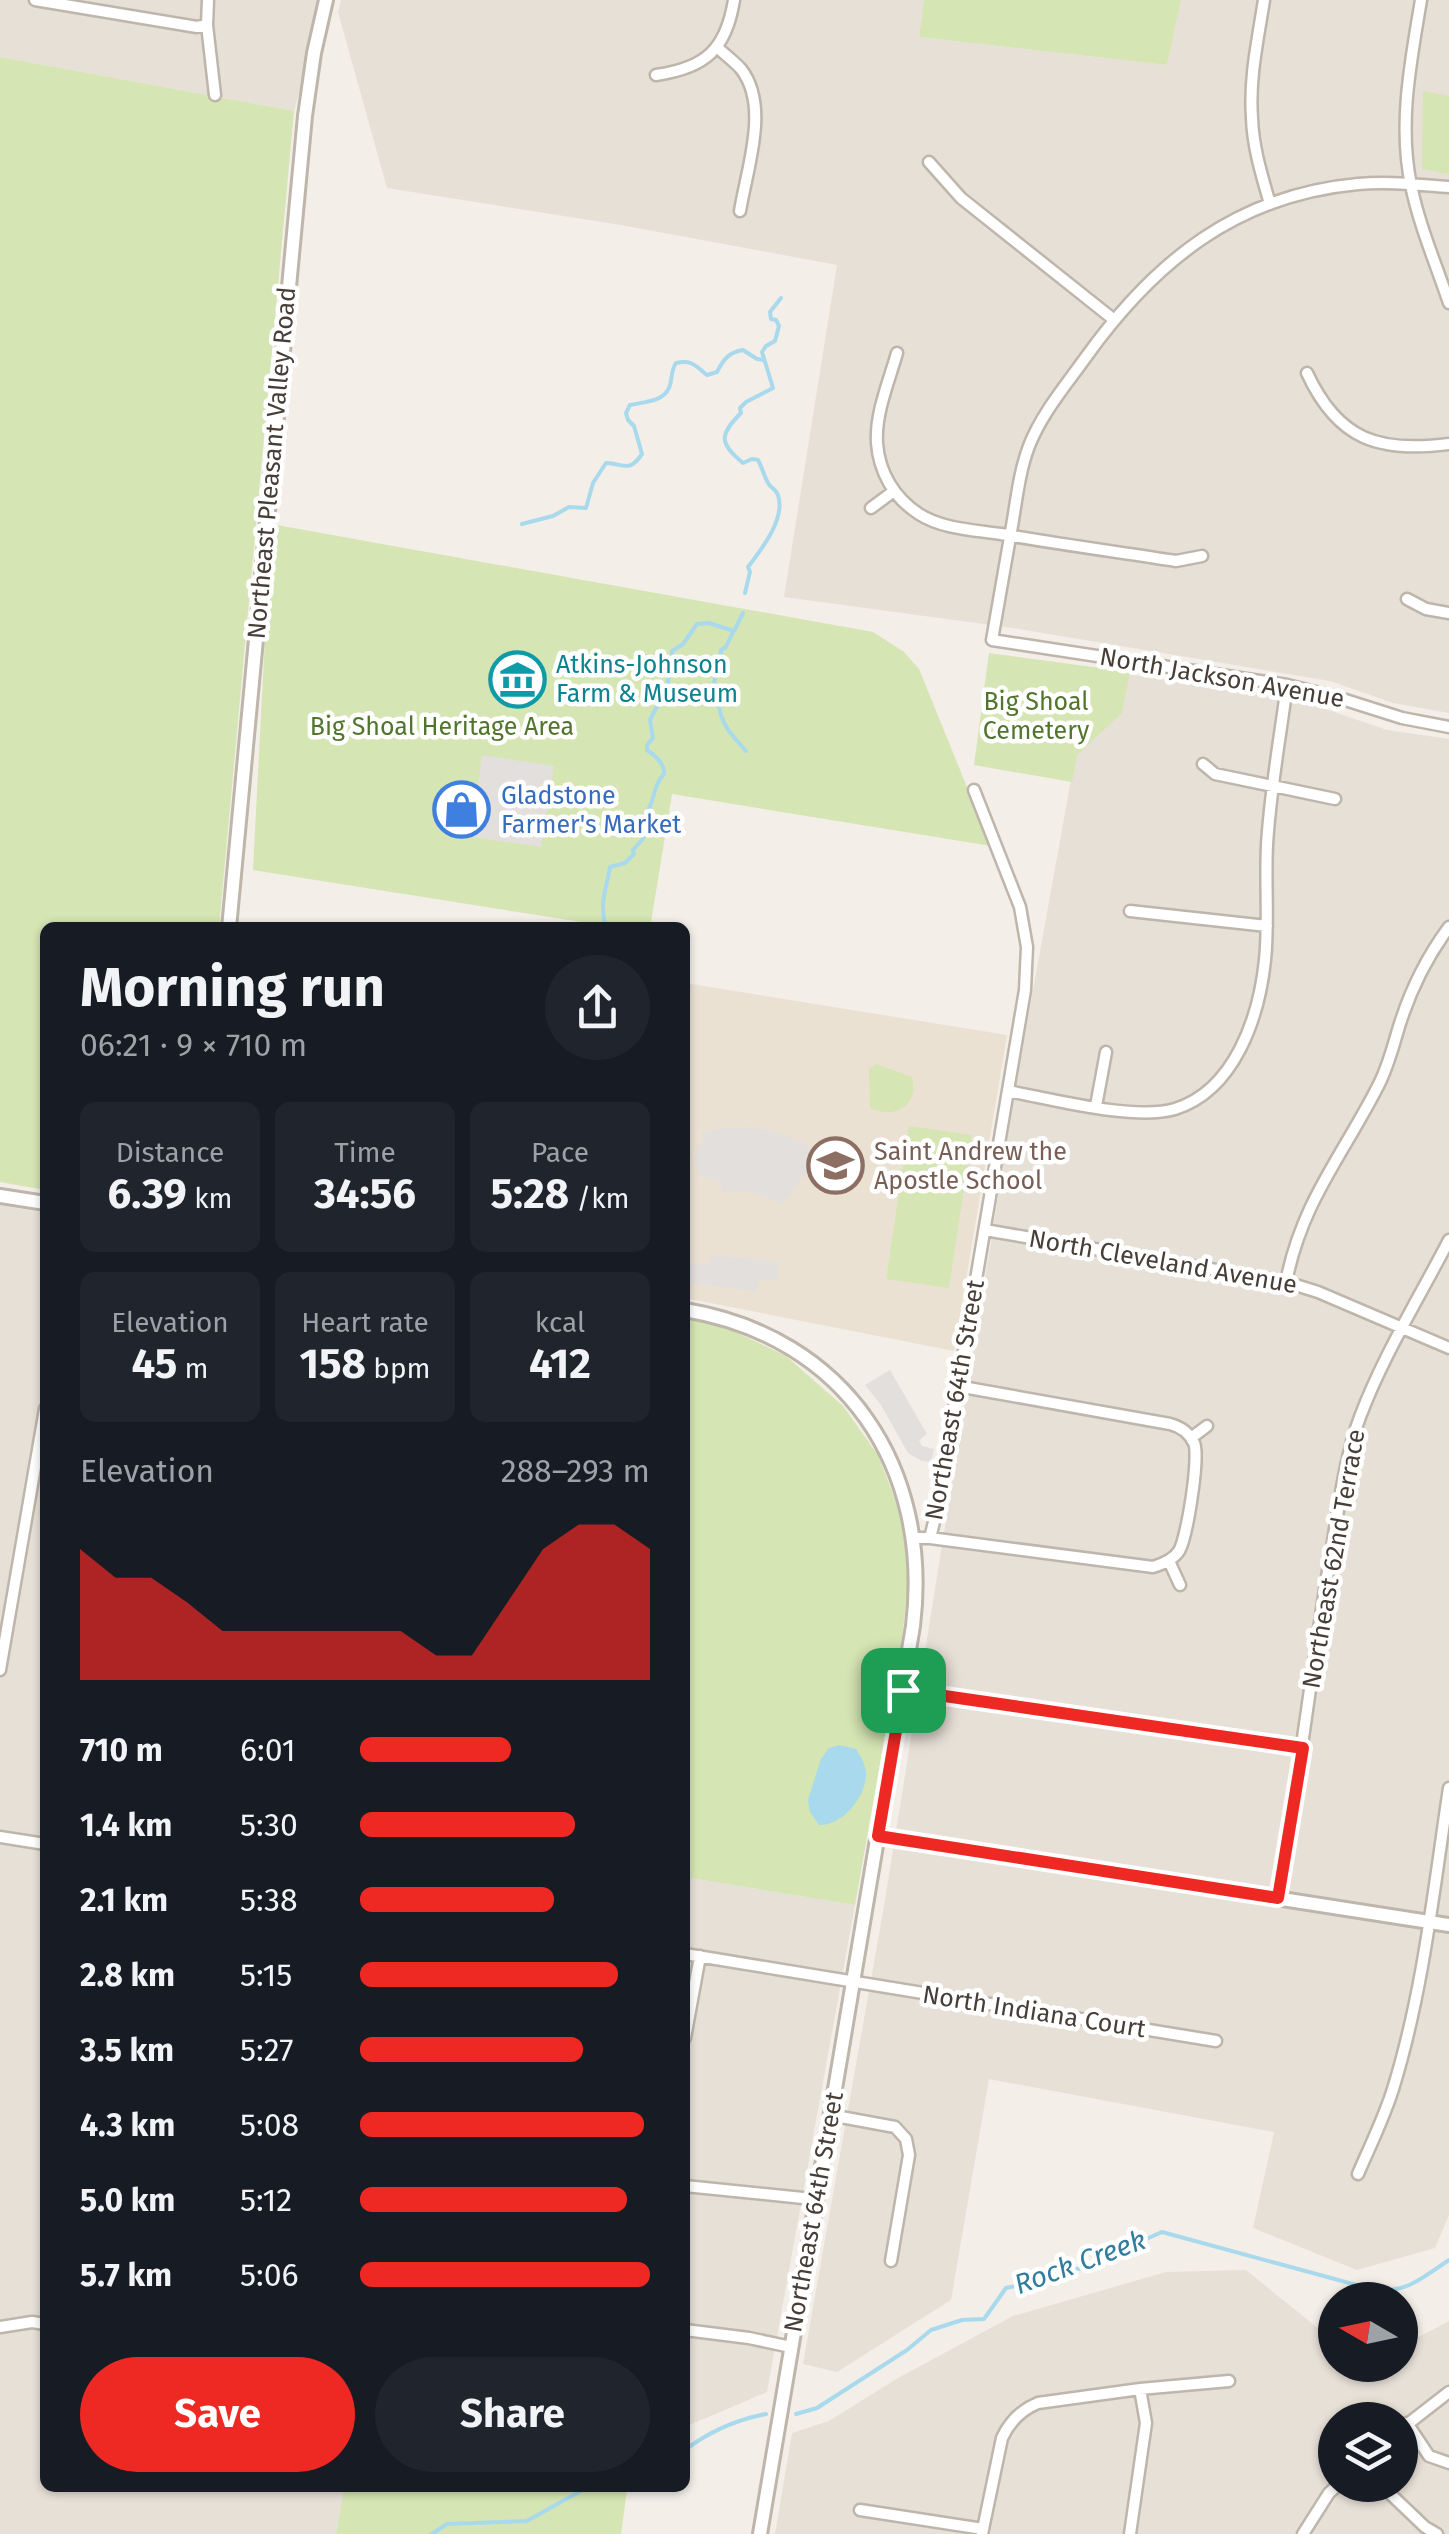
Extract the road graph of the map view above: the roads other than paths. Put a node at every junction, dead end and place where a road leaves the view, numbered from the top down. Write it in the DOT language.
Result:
graph roads {
  1 [pos="35,0"];
  2 [pos="208,0"];
  3 [pos="326,0"];
  4 [pos="734,0"];
  5 [pos="1264,0"];
  6 [pos="1421,0"];
  7 [pos="207,25"];
  8 [pos="716,47"];
  9 [pos="656,74"];
  10 [pos="215,95"];
  11 [pos="928,162"];
  12 [pos="1410,184"];
  13 [pos="1449,186"];
  14 [pos="1270,204"];
  15 [pos="740,211"];
  16 [pos="1449,303"];
  17 [pos="1113,319"];
  18 [pos="896,353"];
  19 [pos="1307,374"];
  20 [pos="1449,444"];
  21 [pos="894,491"];
  22 [pos="870,508"];
  23 [pos="1010,536"];
  24 [pos="1202,556"];
  25 [pos="1408,599"];
  26 [pos="1449,614"];
  27 [pos="1287,685"];
  28 [pos="1449,727"];
  29 [pos="1203,764"];
  30 [pos="1274,787"];
  31 [pos="974,790"];
  32 [pos="1335,799"];
  33 [pos="1130,911"];
  34 [pos="230,922"];
  35 [pos="1267,926"];
  36 [pos="1449,928"];
  37 [pos="1106,1052"];
  38 [pos="1008,1091"];
  39 [pos="1096,1106"];
  40 [pos="0,1196"];
  41 [pos="40,1202"];
  42 [pos="985,1230"];
  43 [pos="1449,1240"];
  44 [pos="1286,1282"];
  45 [pos="690,1311"];
  46 [pos="1404,1328"];
  47 [pos="1449,1348"];
  48 [pos="957,1386"];
  49 [pos="1207,1426"];
  50 [pos="40,1438"];
  51 [pos="1191,1438"];
  52 [pos="913,1538"];
  53 [pos="930,1538"];
  54 [pos="1169,1561"];
  55 [pos="1180,1585"];
  56 [pos="0,1670"];
  57 [pos="903,1690"];
  58 [pos="1303,1748"];
  59 [pos="1449,1788"];
  60 [pos="878,1836"];
  61 [pos="0,1837"];
  62 [pos="40,1843"];
  63 [pos="1278,1898"];
  64 [pos="1430,1922"];
  65 [pos="1449,1925"];
  66 [pos="690,1955"];
  67 [pos="700,1956"];
  68 [pos="852,1983"];
  69 [pos="690,2011"];
  70 [pos="1216,2041"];
  71 [pos="830,2115"];
  72 [pos="1358,2174"];
  73 [pos="690,2187"];
  74 [pos="816,2202"];
  75 [pos="891,2261"];
  76 [pos="40,2323"];
  77 [pos="0,2327"];
  78 [pos="690,2331"];
  79 [pos="791,2347"];
  80 [pos="1229,2381"];
  81 [pos="1140,2389"];
  82 [pos="1449,2392"];
  83 [pos="1418,2415"];
  84 [pos="1418,2444"];
  85 [pos="1449,2463"];
  86 [pos="1323,2502"];
  87 [pos="1399,2502"];
  88 [pos="860,2510"];
  89 [pos="982,2532"];
  90 [pos="760,2534"];
  91 [pos="1130,2534"];
  92 [pos="1303,2534"];
  93 [pos="1437,2534"];
  1 -- 7 [label="street"];
  2 -- 7 [label="street"];
  3 -- 34 [label="street, Northeast Pleasant Valley Road"];
  4 -- 8 [label="street"];
  5 -- 14 [label="street"];
  6 -- 12 [label="street"];
  7 -- 10 [label="street"];
  8 -- 9 [label="street"];
  8 -- 15 [label="street"];
  11 -- 17 [label="street"];
  12 -- 13 [label="street"];
  12 -- 14 [label="street"];
  12 -- 16 [label="street"];
  14 -- 17 [label="street"];
  17 -- 23 [label="street"];
  18 -- 21 [label="street"];
  19 -- 20 [label="street"];
  21 -- 22 [label="street"];
  21 -- 23 [label="street"];
  23 -- 24 [label="street"];
  23 -- 27 [label="street, North Jackson Avenue"];
  25 -- 26 [label="street"];
  27 -- 28 [label="street, North Jackson Avenue"];
  27 -- 30 [label="street"];
  29 -- 30 [label="street"];
  30 -- 32 [label="street"];
  30 -- 35 [label="street"];
  31 -- 38 [label="street, Northeast 64th Street"];
  33 -- 35 [label="street"];
  35 -- 39 [label="street"];
  36 -- 44 [label="street"];
  37 -- 39 [label="street"];
  38 -- 39 [label="street"];
  38 -- 42 [label="street, Northeast 64th Street"];
  40 -- 41 [label="street"];
  42 -- 44 [label="street, North Cleveland Avenue"];
  42 -- 48 [label="street, Northeast 64th Street"];
  43 -- 46 [label="street, Northeast 62nd Terrace"];
  44 -- 46 [label="street, North Cleveland Avenue"];
  45 -- 52 [label="street"];
  46 -- 47 [label="street, North Cleveland Avenue"];
  46 -- 58 [label="street, Northeast 62nd Terrace"];
  48 -- 51 [label="street"];
  48 -- 53 [label="street, Northeast 64th Street"];
  49 -- 51 [label="street"];
  50 -- 56 [label="street"];
  51 -- 54 [label="street"];
  52 -- 53 [label="street, Northeast 64th Street"];
  52 -- 57 [label="street, Northeast 64th Street"];
  53 -- 54 [label="street"];
  54 -- 55 [label="street"];
  57 -- 58 [label="street"];
  57 -- 60 [label="street, Northeast 64th Street"];
  58 -- 63 [label="street, Northeast 62nd Terrace"];
  59 -- 64 [label="street"];
  60 -- 63 [label="street"];
  60 -- 68 [label="street, Northeast 64th Street"];
  61 -- 62 [label="street"];
  63 -- 64 [label="street"];
  64 -- 65 [label="street"];
  64 -- 72 [label="street"];
  66 -- 67 [label="street, North Indiana Court"];
  67 -- 68 [label="street, North Indiana Court"];
  67 -- 69 [label="street"];
  68 -- 70 [label="street, North Indiana Court"];
  68 -- 71 [label="street, Northeast 64th Street"];
  71 -- 74 [label="street, Northeast 64th Street"];
  71 -- 75 [label="street"];
  73 -- 74 [label="street"];
  74 -- 79 [label="street, Northeast 64th Street"];
  76 -- 77 [label="street"];
  78 -- 79 [label="street"];
  79 -- 90 [label="street, Northeast 64th Street"];
  80 -- 81 [label="street"];
  81 -- 89 [label="street"];
  81 -- 91 [label="street"];
  82 -- 83 [label="street"];
  84 -- 85 [label="street"];
  86 -- 92 [label="street"];
  87 -- 93 [label="street"];
  88 -- 89 [label="street"];
}
